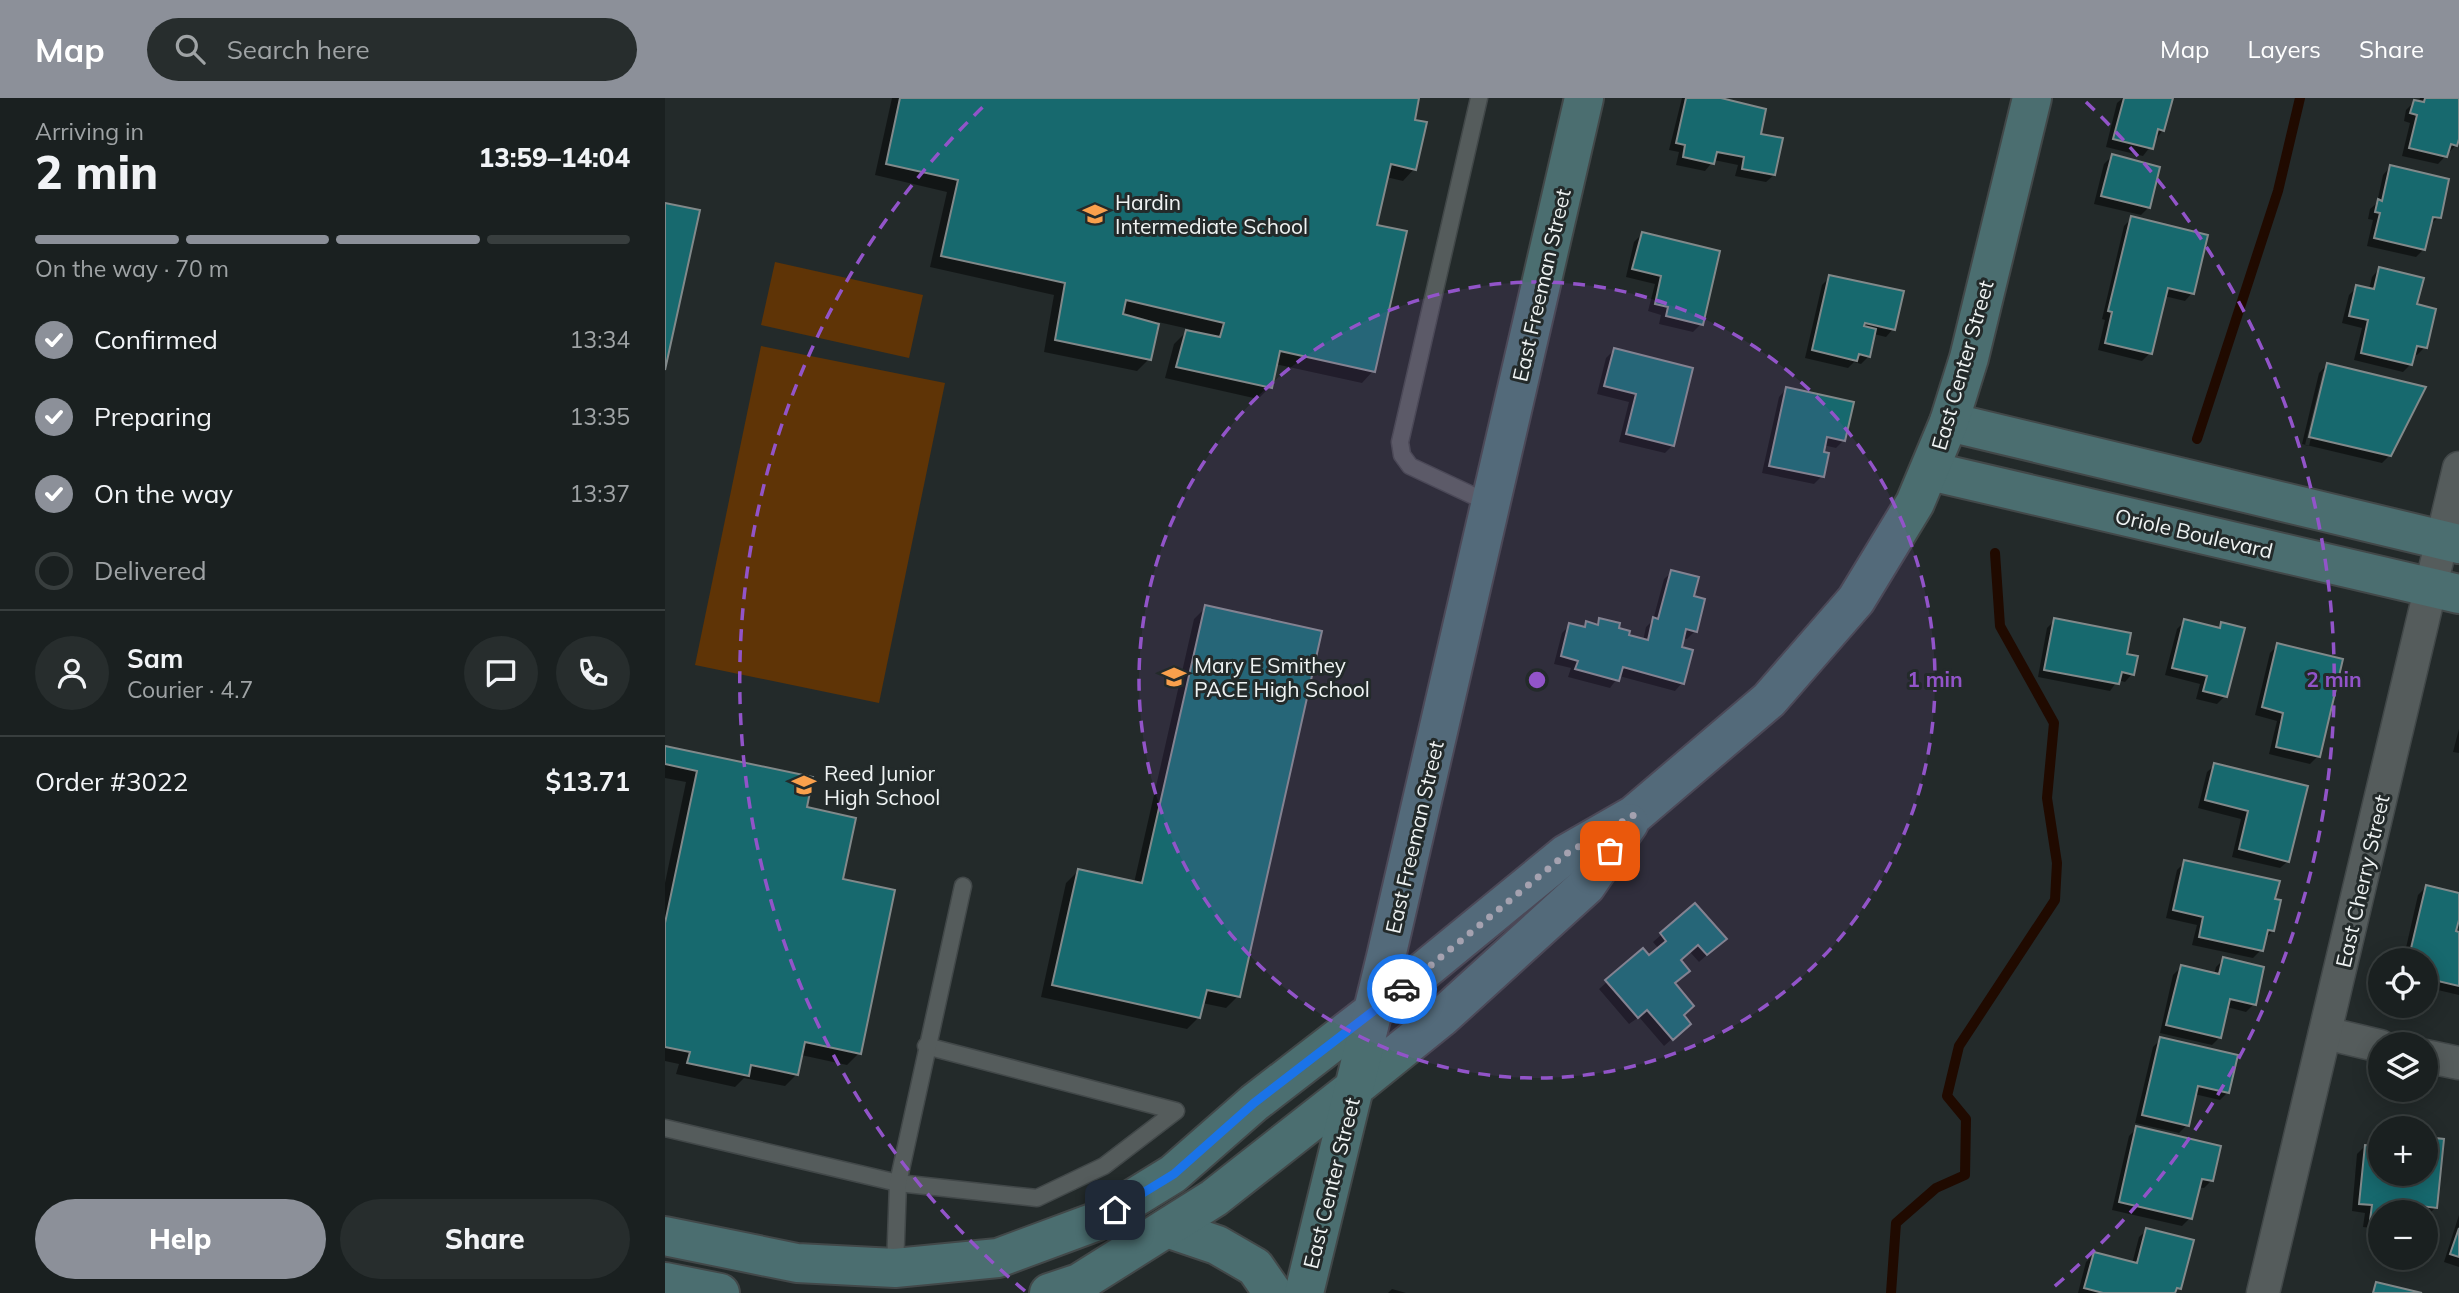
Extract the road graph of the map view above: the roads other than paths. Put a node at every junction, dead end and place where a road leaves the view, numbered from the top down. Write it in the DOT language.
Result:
graph roads {
  1 [pos="1479,98"];
  2 [pos="1584,98"];
  3 [pos="2032,98"];
  4 [pos="1949,422"];
  5 [pos="2459,468"];
  6 [pos="1930,471"];
  7 [pos="1491,505"];
  8 [pos="2451,542"];
  9 [pos="2445,591"];
  10 [pos="1634,815"];
  11 [pos="963,886"];
  12 [pos="1373,1012"];
  13 [pos="2325,1033"];
  14 [pos="2368,1043"];
  15 [pos="926,1046"];
  16 [pos="2438,1059"];
  17 [pos="2459,1063"];
  18 [pos="1354,1088"];
  19 [pos="665,1128"];
  20 [pos="898,1183"];
  21 [pos="1167,1228"];
  22 [pos="665,1236"];
  23 [pos="893,1281"];
  24 [pos="665,1282"];
  25 [pos="720,1293"];
  26 [pos="1049,1293"];
  27 [pos="1273,1293"];
  28 [pos="1304,1293"];
  29 [pos="2263,1293"];
  1 -- 7 [label="lane"];
  2 -- 7 [label="street, East Freeman Street"];
  3 -- 4 [label="street, East Center Street"];
  4 -- 6 [label="street, East Center Street"];
  4 -- 8 [label="street"];
  5 -- 8 [label="street, East Cherry Street"];
  6 -- 9 [label="street, Oriole Boulevard"];
  6 -- 10 [label="street, East Center Street"];
  7 -- 12 [label="street, East Freeman Street"];
  8 -- 9 [label="street, East Cherry Street"];
  9 -- 13 [label="street, East Cherry Street"];
  10 -- 12 [label="street, East Center Street"];
  10 -- 18 [label="street, East Center Street"];
  11 -- 15 [label="lane"];
  12 -- 18 [label="street, East Freeman Street"];
  12 -- 23 [label="street"];
  13 -- 14 [label="street"];
  13 -- 29 [label="street, East Cherry Street"];
  15 -- 20 [label="lane"];
  15 -- 20 [label="lane"];
  16 -- 17 [label="street"];
  18 -- 21 [label="street"];
  18 -- 28 [label="street, East Center Street"];
  19 -- 20 [label="lane"];
  20 -- 23 [label="lane"];
  21 -- 26 [label="street"];
  21 -- 27 [label="street"];
  22 -- 23 [label="street"];
  24 -- 25 [label="street"];
}
